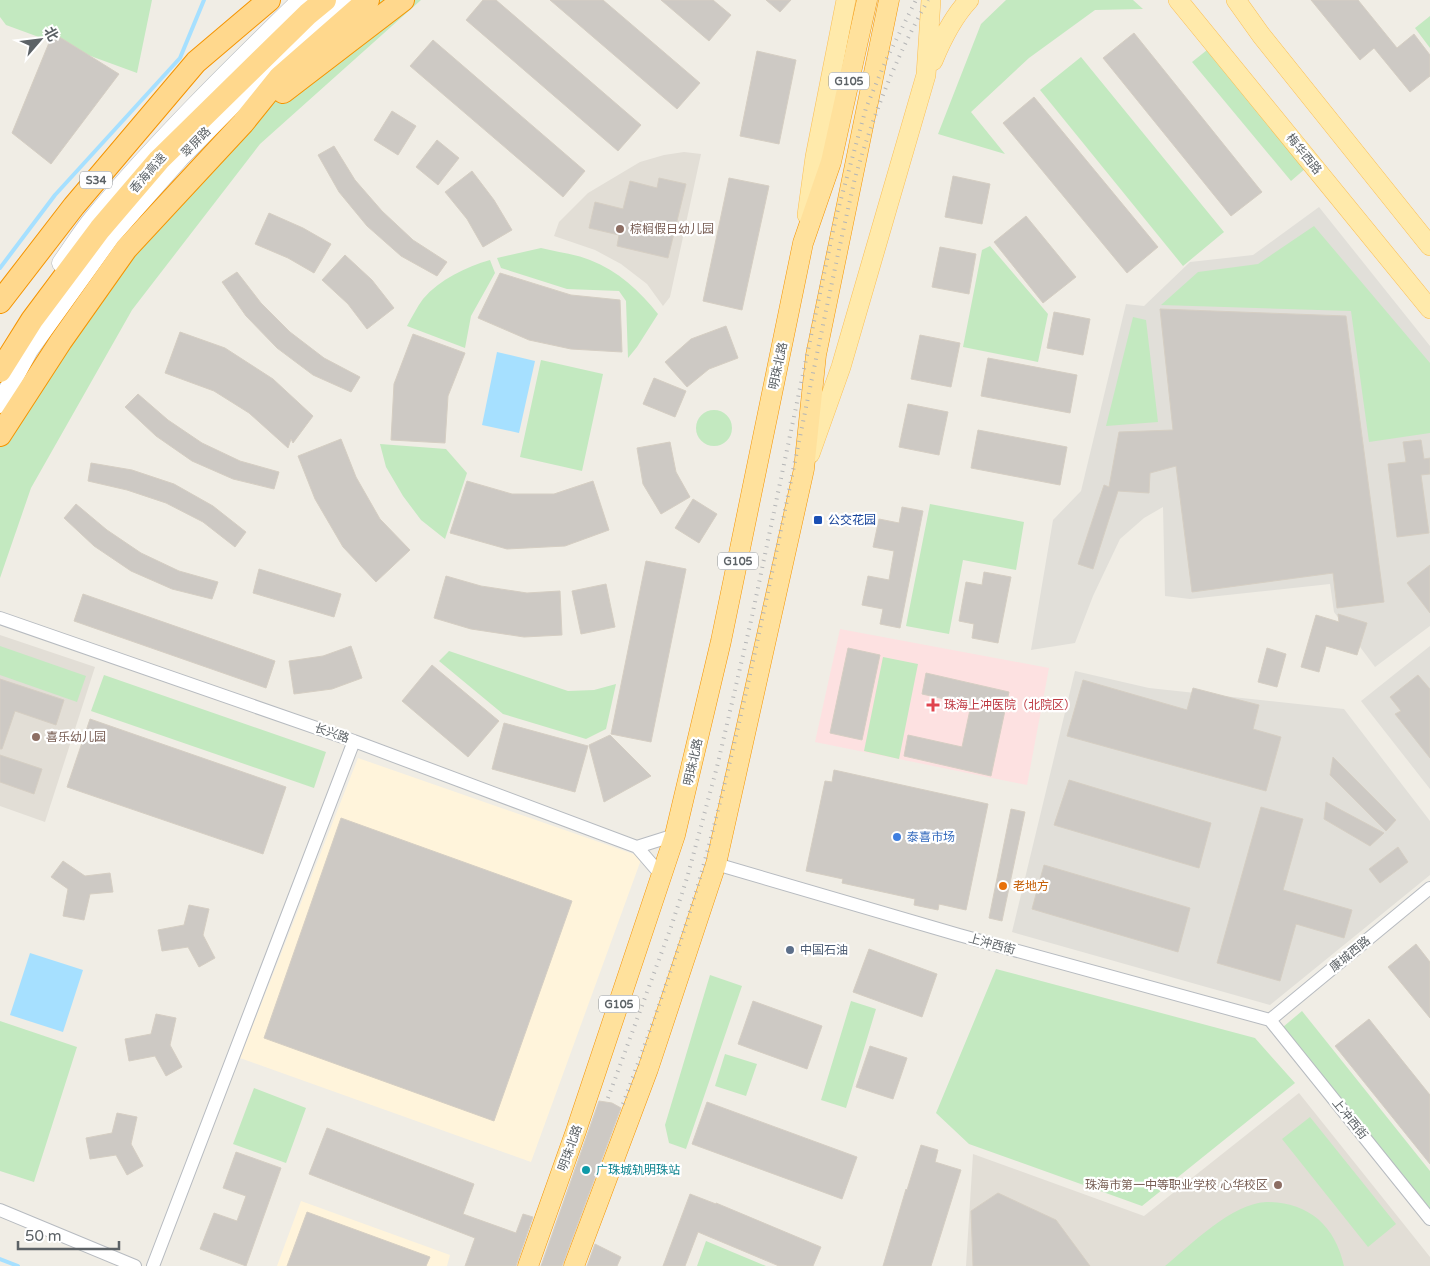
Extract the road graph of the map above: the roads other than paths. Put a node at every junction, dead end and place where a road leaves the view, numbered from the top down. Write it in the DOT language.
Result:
graph roads {
  1 [pos="248,0"];
  2 [pos="268,0"];
  3 [pos="302,0"];
  4 [pos="325,0"];
  5 [pos="349,0"];
  6 [pos="368,0"];
  7 [pos="403,0"];
  8 [pos="846,0"];
  9 [pos="867,0"];
  10 [pos="889,0"];
  11 [pos="931,0"];
  12 [pos="969,0"];
  13 [pos="1178,0"];
  14 [pos="1236,0"];
  15 [pos="196,62"];
  16 [pos="926,75"];
  17 [pos="242,122"];
  18 [pos="803,243"];
  19 [pos="1430,246"];
  20 [pos="0,302"];
  21 [pos="1430,308"];
  22 [pos="0,354"];
  23 [pos="0,371"];
  24 [pos="0,404"];
  25 [pos="0,435"];
  26 [pos="804,469"];
  27 [pos="0,618"];
  28 [pos="354,741"];
  29 [pos="676,835"];
  30 [pos="637,847"];
  31 [pos="716,864"];
  32 [pos="662,876"];
  33 [pos="1430,888"];
  34 [pos="1270,1020"];
  35 [pos="0,1210"];
  36 [pos="1430,1219"];
  37 [pos="135,1266"];
  38 [pos="153,1266"];
  39 [pos="528,1266"];
  40 [pos="574,1266"];
  1 -- 15 [label="highway"];
  2 -- 15 [label="highway, S34"];
  3 -- 22 [label="main road, 翠屏路"];
  4 -- 23 [label="highway, 香海高速 / S34"];
  5 -- 24 [label="main road, 翠屏路"];
  6 -- 17 [label="highway"];
  7 -- 17 [label="highway"];
  8 -- 18 [label="main road, 明珠北路 / G105"];
  9 -- 18 [label="highway, 明珠北路 / G105"];
  10 -- 26 [label="highway, G105"];
  11 -- 16 [label="main road, G105"];
  12 -- 16 [label="main road"];
  13 -- 21 [label="main road, 梅华西路"];
  14 -- 19 [label="main road"];
  15 -- 20 [label="highway, S34"];
  16 -- 26 [label="main road, G105"];
  17 -- 25 [label="highway"];
  18 -- 29 [label="highway, 明珠北路 / G105"];
  26 -- 31 [label="highway, G105"];
  27 -- 28 [label="street, 长兴路"];
  28 -- 30 [label="street, 长兴路"];
  28 -- 38 [label="street"];
  29 -- 30 [label="street"];
  29 -- 32 [label="highway, 明珠北路 / G105"];
  30 -- 32 [label="street, 长兴路"];
  31 -- 34 [label="street, 上沖西街"];
  31 -- 40 [label="highway, G105"];
  32 -- 39 [label="highway, 明珠北路 / G105"];
  33 -- 34 [label="street, 康城西路"];
  34 -- 36 [label="street, 上冲西街"];
  35 -- 37 [label="street"];
}
